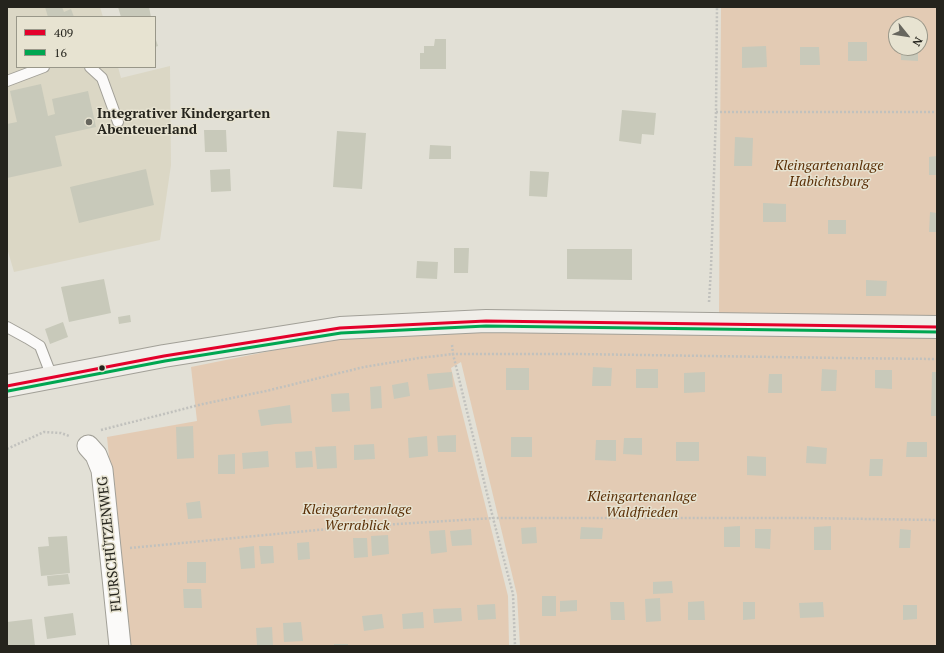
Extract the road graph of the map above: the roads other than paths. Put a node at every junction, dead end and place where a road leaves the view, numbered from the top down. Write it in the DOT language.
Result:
graph roads {
  1 [pos="41,68"];
  2 [pos="91,68"];
  3 [pos="7,81"];
  4 [pos="118,122"];
  5 [pos="937,327"];
  6 [pos="7,328"];
  7 [pos="52,377"];
  8 [pos="7,386"];
  9 [pos="88,446"];
  10 [pos="120,646"];
  1 -- 3 [label="lane"];
  2 -- 4 [label="lane"];
  5 -- 7 [label="main road"];
  6 -- 7 [label="lane"];
  7 -- 8 [label="main road"];
  9 -- 10 [label="street, FLURSCHÜTZENWEG"];
}
